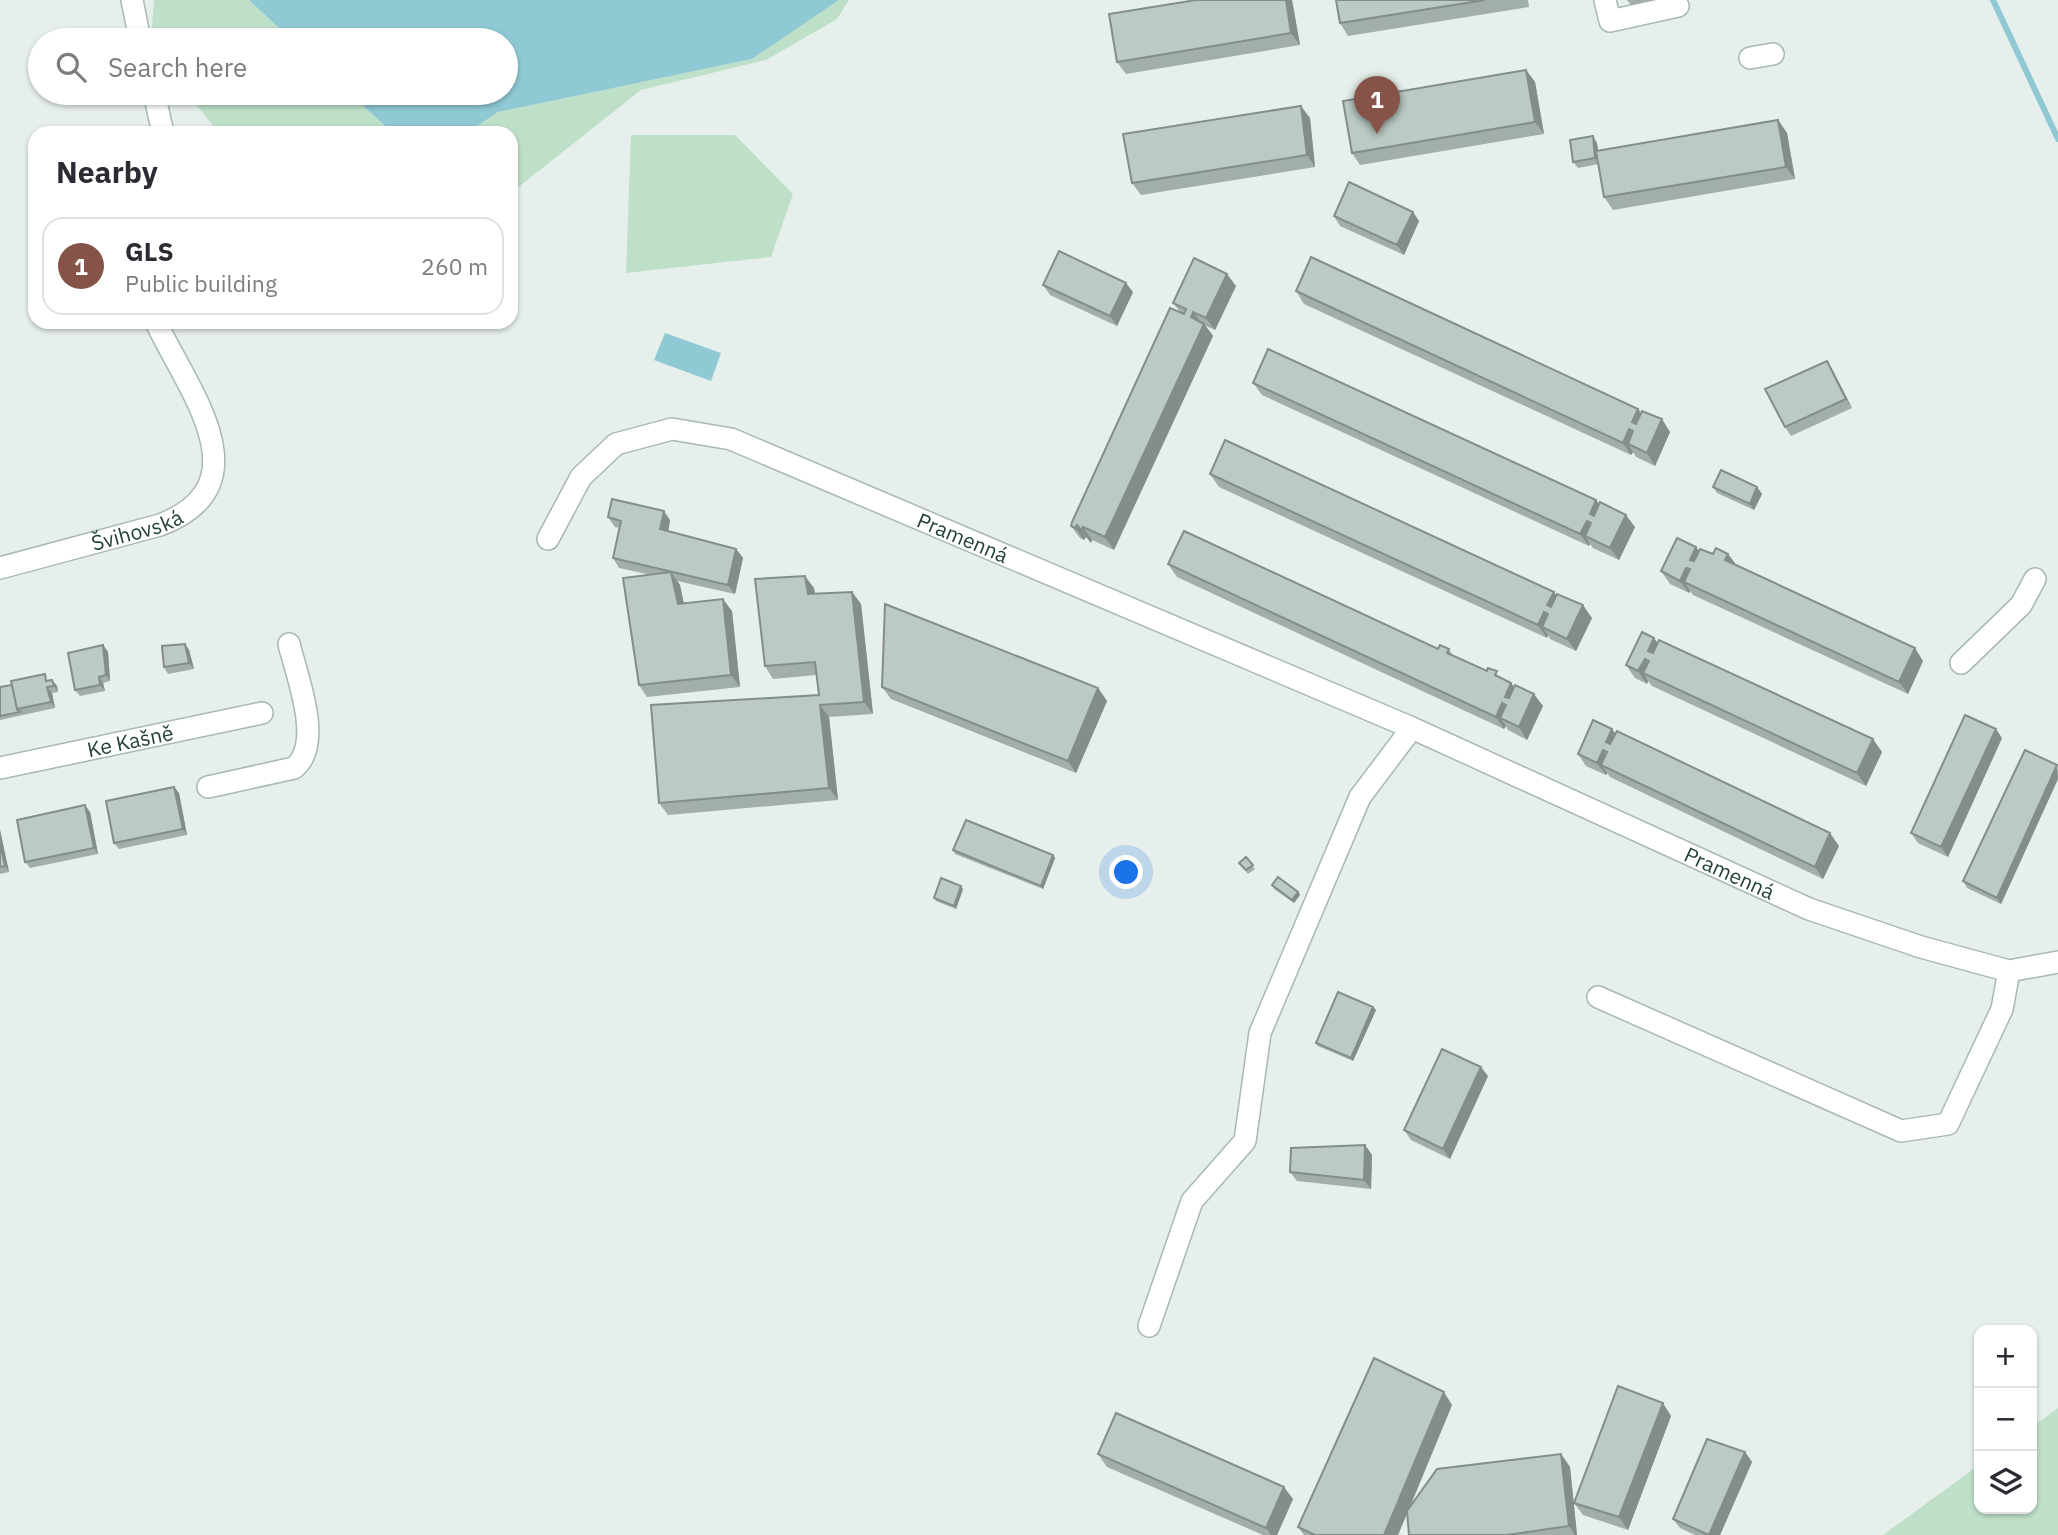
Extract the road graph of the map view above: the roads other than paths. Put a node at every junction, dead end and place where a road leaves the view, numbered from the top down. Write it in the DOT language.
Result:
graph roads {
  1 [pos="132,0"];
  2 [pos="1605,0"];
  3 [pos="1678,6"];
  4 [pos="138,28"];
  5 [pos="1773,54"];
  6 [pos="1750,58"];
  7 [pos="157,105"];
  8 [pos="161,126"];
  9 [pos="160,329"];
  10 [pos="548,539"];
  11 [pos="0,568"];
  12 [pos="2035,579"];
  13 [pos="289,644"];
  14 [pos="1961,663"];
  15 [pos="262,713"];
  16 [pos="1412,728"];
  17 [pos="0,768"];
  18 [pos="208,787"];
  19 [pos="2058,962"];
  20 [pos="2009,971"];
  21 [pos="1598,997"];
  22 [pos="1149,1326"];
  1 -- 4 [label="street"];
  2 -- 3 [label="street"];
  5 -- 6 [label="street"];
  7 -- 8 [label="street"];
  9 -- 11 [label="street, Švihovská"];
  10 -- 16 [label="street, Pramenná"];
  12 -- 14 [label="street"];
  13 -- 18 [label="street"];
  15 -- 17 [label="street, Ke Kašně"];
  16 -- 20 [label="street, Pramenná"];
  16 -- 22 [label="street"];
  19 -- 20 [label="street, Pramenná"];
  20 -- 21 [label="street"];
}
